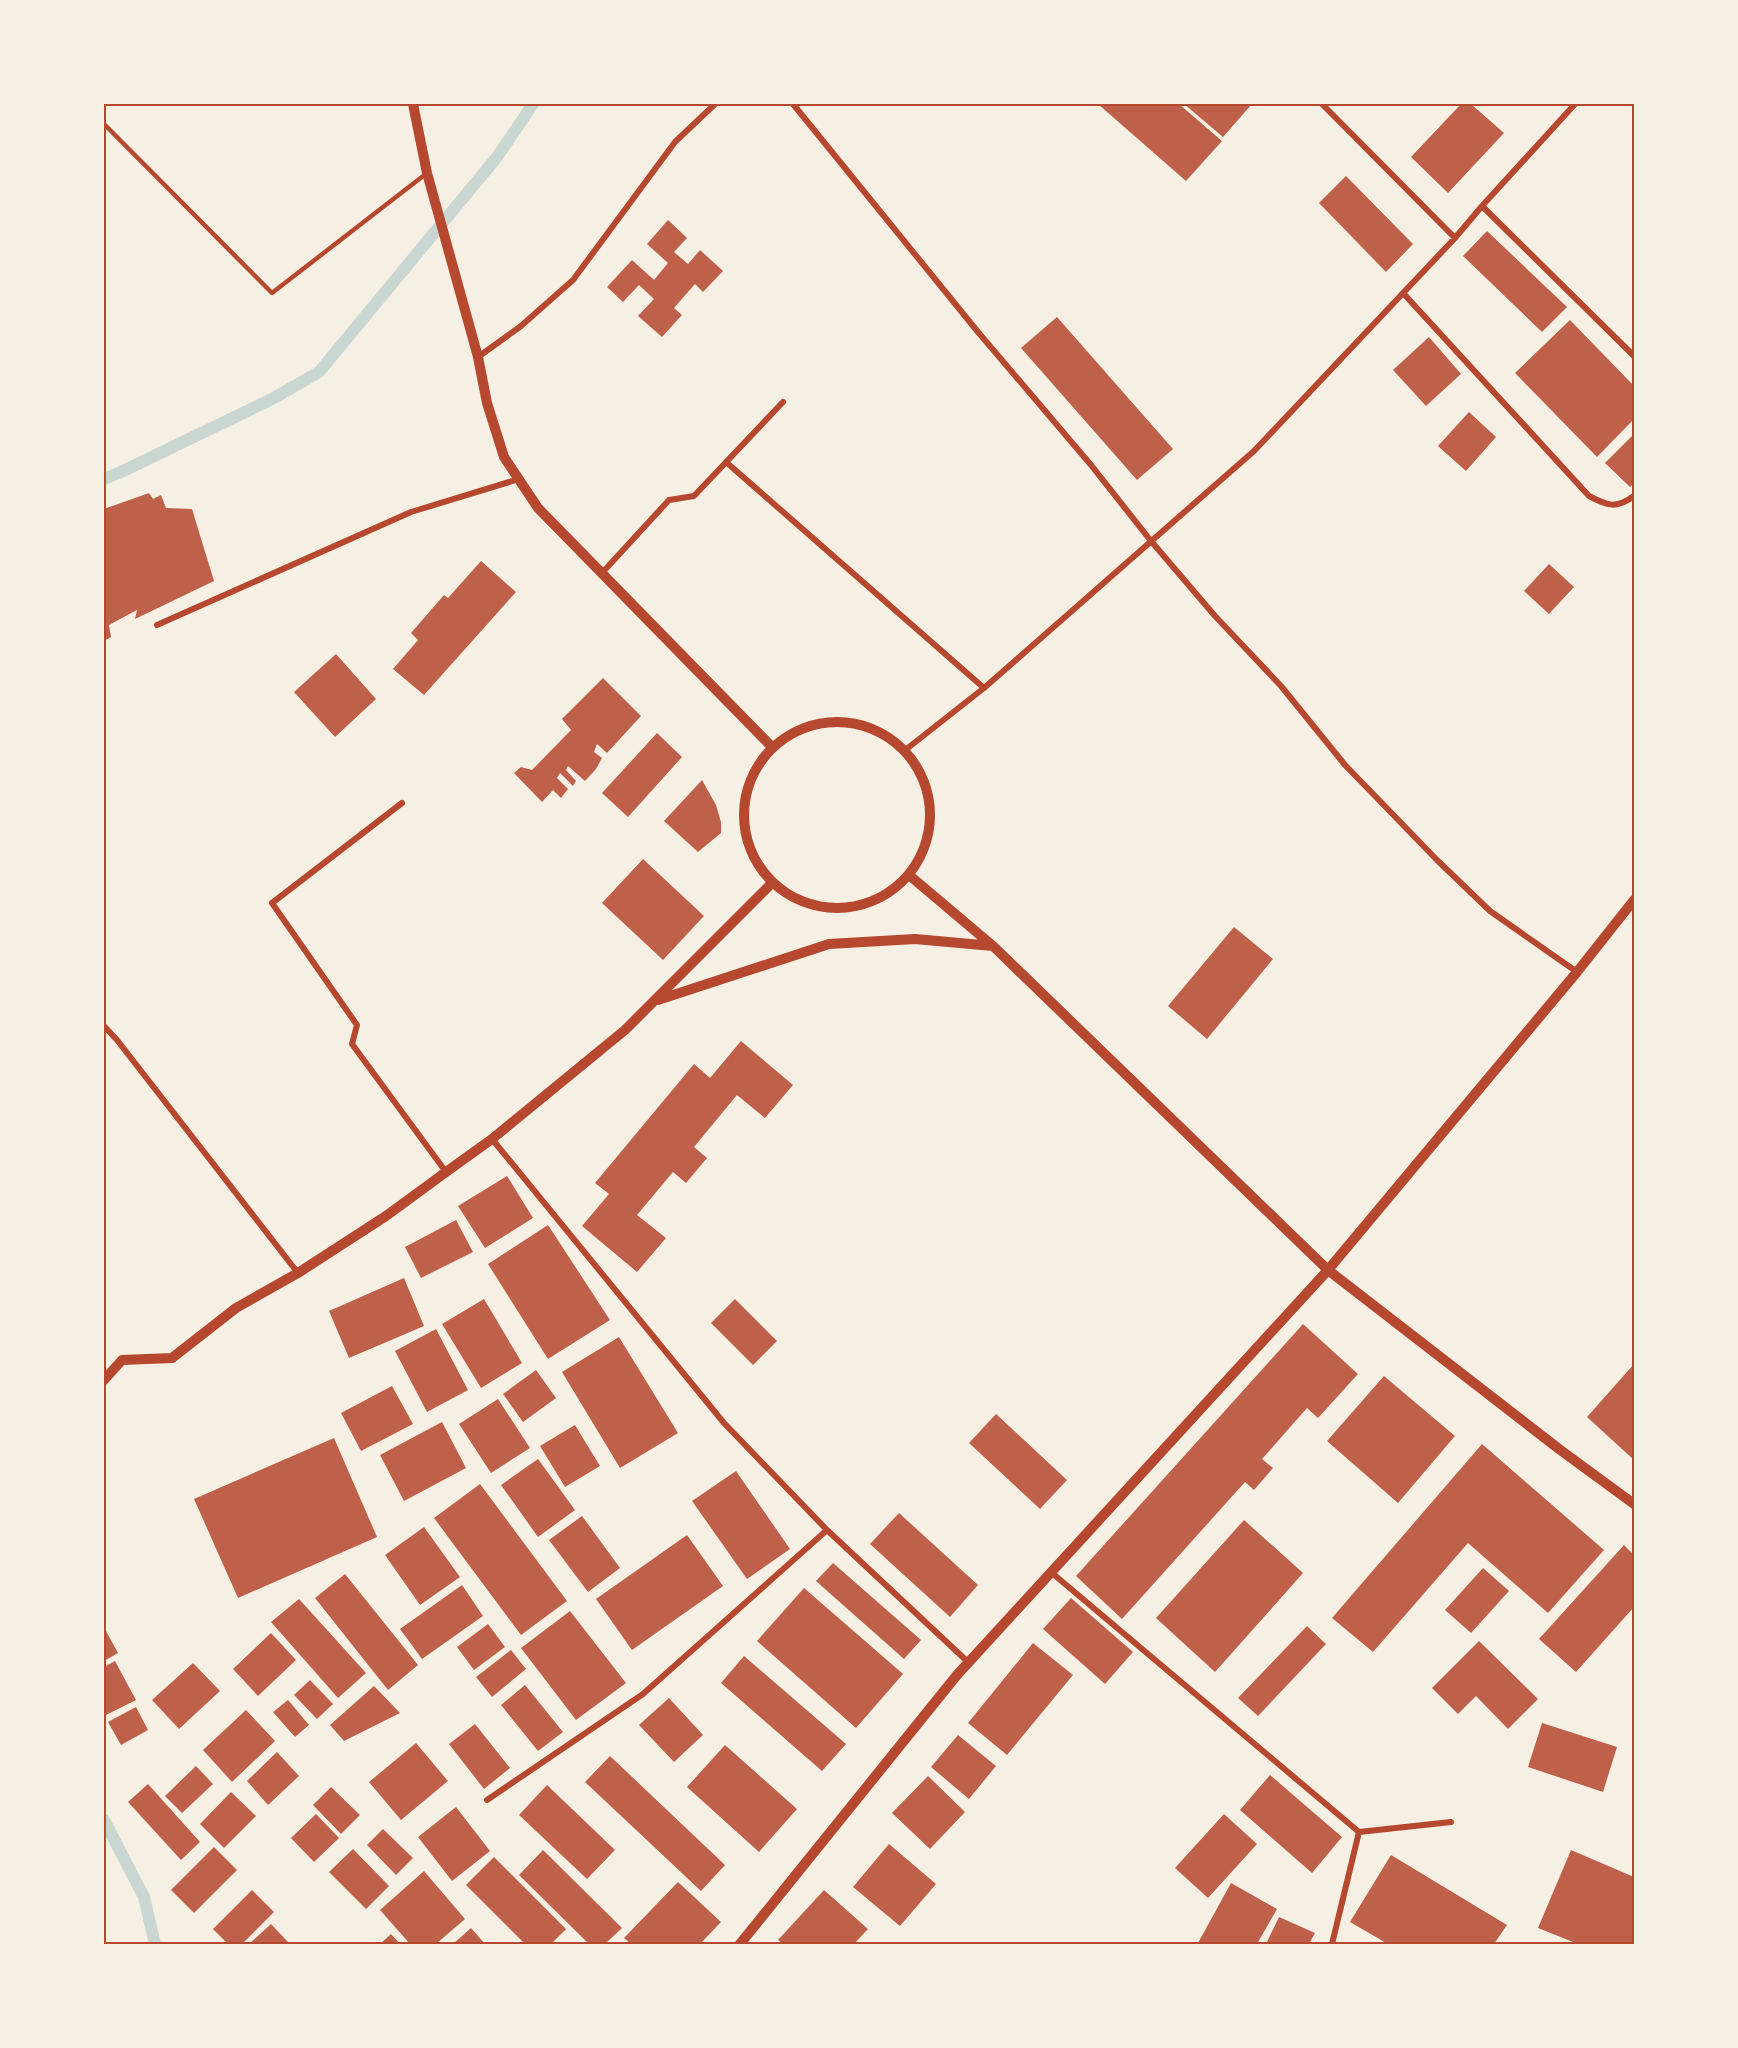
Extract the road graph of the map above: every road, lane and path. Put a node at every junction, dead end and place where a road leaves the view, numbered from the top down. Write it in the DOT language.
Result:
graph roads {
  1 [pos="413,104"];
  2 [pos="715,104"];
  3 [pos="793,104"];
  4 [pos="1322,104"];
  5 [pos="1575,104"];
  6 [pos="104,124"];
  7 [pos="427,172"];
  8 [pos="1482,206"];
  9 [pos="1455,238"];
  10 [pos="1403,293"];
  11 [pos="1635,356"];
  12 [pos="478,357"];
  13 [pos="783,402"];
  14 [pos="726,462"];
  15 [pos="519,479"];
  16 [pos="1635,496"];
  17 [pos="1151,541"];
  18 [pos="602,573"];
  19 [pos="157,625"];
  20 [pos="984,688"];
  21 [pos="772,747"];
  22 [pos="904,751"];
  23 [pos="402,803"];
  24 [pos="909,875"];
  25 [pos="772,883"];
  26 [pos="1635,900"];
  27 [pos="993,946"];
  28 [pos="1577,972"];
  29 [pos="655,1001"];
  30 [pos="104,1026"];
  31 [pos="492,1139"];
  32 [pos="447,1172"];
  33 [pos="1328,1270"];
  34 [pos="298,1273"];
  35 [pos="104,1380"];
  36 [pos="1635,1504"];
  37 [pos="827,1530"];
  38 [pos="1052,1573"];
  39 [pos="969,1662"];
  40 [pos="487,1800"];
  41 [pos="1451,1822"];
  42 [pos="1359,1832"];
  43 [pos="740,1944"];
  44 [pos="1332,1944"];
  1 -- 7 [label="street"];
  2 -- 12 [label="street"];
  3 -- 17 [label="street"];
  4 -- 9 [label="street"];
  5 -- 8 [label="street"];
  6 -- 7 [label="lane"];
  7 -- 12 [label="street"];
  8 -- 9 [label="street"];
  8 -- 11 [label="street"];
  9 -- 10 [label="street"];
  10 -- 16 [label="street"];
  10 -- 17 [label="street"];
  12 -- 15 [label="street"];
  13 -- 14 [label="street"];
  14 -- 18 [label="street"];
  14 -- 20 [label="street"];
  15 -- 18 [label="street"];
  15 -- 19 [label="street"];
  17 -- 20 [label="street"];
  17 -- 28 [label="street"];
  18 -- 21 [label="street"];
  20 -- 22 [label="street"];
  21 -- 22 [label="street"];
  21 -- 25 [label="street"];
  22 -- 24 [label="street"];
  23 -- 32 [label="street"];
  24 -- 25 [label="street"];
  24 -- 27 [label="street"];
  25 -- 29 [label="street"];
  26 -- 28 [label="street"];
  27 -- 29 [label="street"];
  27 -- 33 [label="street"];
  28 -- 33 [label="street"];
  29 -- 31 [label="street"];
  30 -- 34 [label="street"];
  31 -- 32 [label="street"];
  31 -- 37 [label="street"];
  32 -- 34 [label="street"];
  33 -- 36 [label="street"];
  33 -- 38 [label="street"];
  34 -- 35 [label="street"];
  37 -- 39 [label="street"];
  37 -- 40 [label="street"];
  38 -- 39 [label="street"];
  38 -- 42 [label="street"];
  39 -- 43 [label="street"];
  41 -- 42 [label="street"];
  42 -- 44 [label="street"];
}
